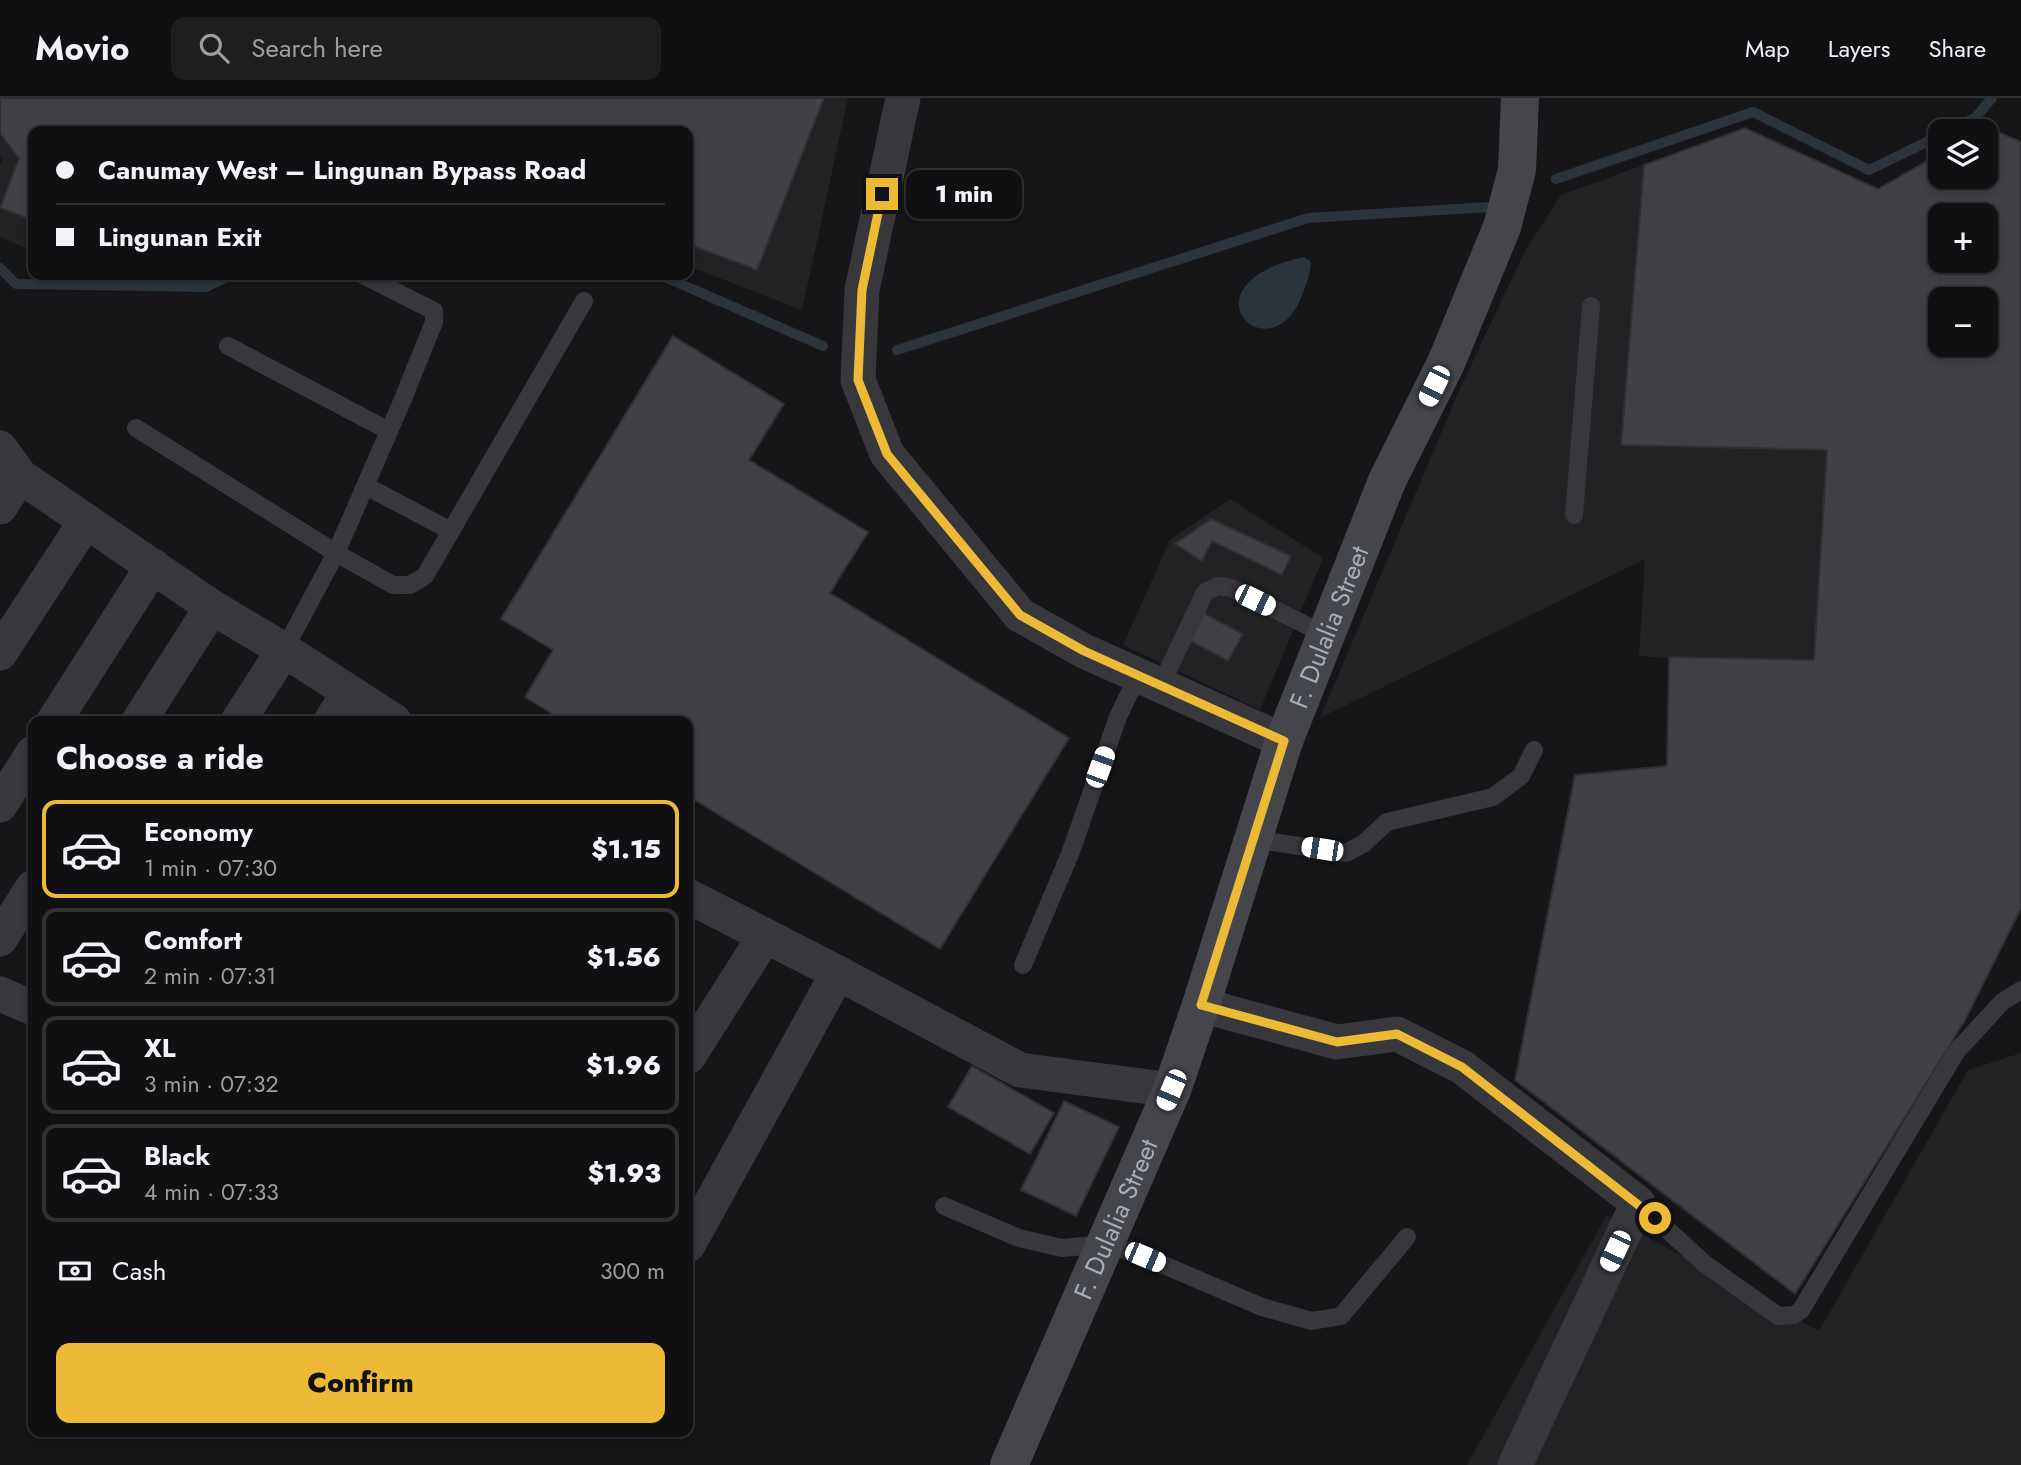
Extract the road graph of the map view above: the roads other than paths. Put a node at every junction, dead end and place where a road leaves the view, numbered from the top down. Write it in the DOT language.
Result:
graph roads {
  1 [pos="903,98"];
  2 [pos="1520,98"];
  3 [pos="373,280"];
  4 [pos="584,302"];
  5 [pos="1591,306"];
  6 [pos="228,346"];
  7 [pos="136,428"];
  8 [pos="389,432"];
  9 [pos="0,448"];
  10 [pos="20,476"];
  11 [pos="366,486"];
  12 [pos="0,507"];
  13 [pos="1574,515"];
  14 [pos="86,520"];
  15 [pos="451,531"];
  16 [pos="336,552"];
  17 [pos="153,565"];
  18 [pos="212,607"];
  19 [pos="1326,635"];
  20 [pos="284,650"];
  21 [pos="0,653"];
  22 [pos="1150,680"];
  23 [pos="340,707"];
  24 [pos="57,716"];
  25 [pos="142,716"];
  26 [pos="241,716"];
  27 [pos="375,716"];
  28 [pos="1284,741"];
  29 [pos="1534,750"];
  30 [pos="28,761"];
  31 [pos="0,805"];
  32 [pos="1253,839"];
  33 [pos="28,895"];
  34 [pos="693,900"];
  35 [pos="765,936"];
  36 [pos="0,939"];
  37 [pos="1023,965"];
  38 [pos="838,973"];
  39 [pos="2021,990"];
  40 [pos="0,994"];
  41 [pos="1201,1005"];
  42 [pos="28,1006"];
  43 [pos="693,1049"];
  44 [pos="1171,1090"];
  45 [pos="1638,1203"];
  46 [pos="944,1206"];
  47 [pos="693,1236"];
  48 [pos="1407,1237"];
  49 [pos="1106,1244"];
  50 [pos="1009,1465"];
  51 [pos="1515,1465"];
  1 -- 22 [label="street"];
  2 -- 19 [label="street, F. Dulalia Street"];
  3 -- 8 [label="lane"];
  4 -- 15 [label="lane"];
  5 -- 13 [label="lane"];
  6 -- 8 [label="lane"];
  7 -- 16 [label="lane"];
  8 -- 11 [label="lane"];
  9 -- 10 [label="street"];
  10 -- 12 [label="street"];
  10 -- 14 [label="street"];
  11 -- 15 [label="lane"];
  11 -- 16 [label="lane"];
  14 -- 17 [label="street"];
  14 -- 21 [label="street"];
  15 -- 16 [label="lane"];
  16 -- 20 [label="lane"];
  17 -- 18 [label="street"];
  17 -- 24 [label="street"];
  18 -- 20 [label="street"];
  18 -- 25 [label="street"];
  19 -- 22 [label="lane"];
  19 -- 28 [label="street, F. Dulalia Street"];
  20 -- 23 [label="street"];
  20 -- 26 [label="street"];
  22 -- 28 [label="street"];
  22 -- 37 [label="lane"];
  23 -- 27 [label="street"];
  28 -- 32 [label="street, F. Dulalia Street"];
  29 -- 32 [label="lane"];
  30 -- 31 [label="street"];
  32 -- 41 [label="street, F. Dulalia Street"];
  33 -- 36 [label="street"];
  34 -- 35 [label="street"];
  35 -- 38 [label="street"];
  35 -- 43 [label="street"];
  38 -- 44 [label="street"];
  38 -- 47 [label="street"];
  39 -- 45 [label="lane"];
  40 -- 42 [label="street"];
  41 -- 44 [label="street, F. Dulalia Street"];
  41 -- 45 [label="street"];
  44 -- 49 [label="street, F. Dulalia Street"];
  45 -- 51 [label="street"];
  46 -- 49 [label="lane"];
  48 -- 49 [label="lane"];
  49 -- 50 [label="street, F. Dulalia Street"];
}
